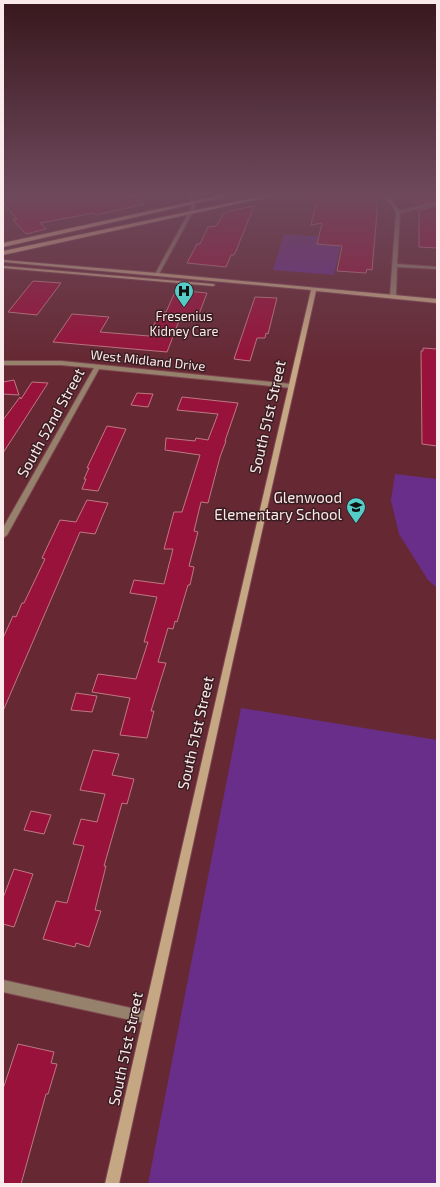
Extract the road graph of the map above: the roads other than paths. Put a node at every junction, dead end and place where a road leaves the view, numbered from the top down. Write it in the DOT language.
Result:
graph roads {
  1 [pos="25,248"];
  2 [pos="171,248"];
  3 [pos="395,248"];
  4 [pos="3,253"];
  5 [pos="3,261"];
  6 [pos="394,265"];
  7 [pos="3,267"];
  8 [pos="437,268"];
  9 [pos="157,274"];
  10 [pos="158,280"];
  11 [pos="313,291"];
  12 [pos="393,296"];
  13 [pos="437,300"];
  14 [pos="437,304"];
  15 [pos="3,363"];
  16 [pos="98,366"];
  17 [pos="291,386"];
  18 [pos="3,535"];
  19 [pos="3,986"];
  20 [pos="149,1018"];
  21 [pos="112,1184"];
  1 -- 4 [label="main road"];
  2 -- 9 [label="street"];
  3 -- 6 [label="street"];
  5 -- 9 [label="street"];
  6 -- 8 [label="street"];
  6 -- 12 [label="street"];
  7 -- 10 [label="street"];
  9 -- 10 [label="street"];
  9 -- 11 [label="street"];
  10 -- 11 [label="street"];
  11 -- 12 [label="street"];
  11 -- 14 [label="street"];
  11 -- 17 [label="street, South 51st Street"];
  12 -- 13 [label="street"];
  15 -- 16 [label="street, West Midland Drive"];
  16 -- 17 [label="street, West Midland Drive"];
  16 -- 18 [label="street, South 52nd Street"];
  17 -- 20 [label="street, South 51st Street"];
  19 -- 20 [label="street"];
  20 -- 21 [label="street, South 51st Street"];
}
